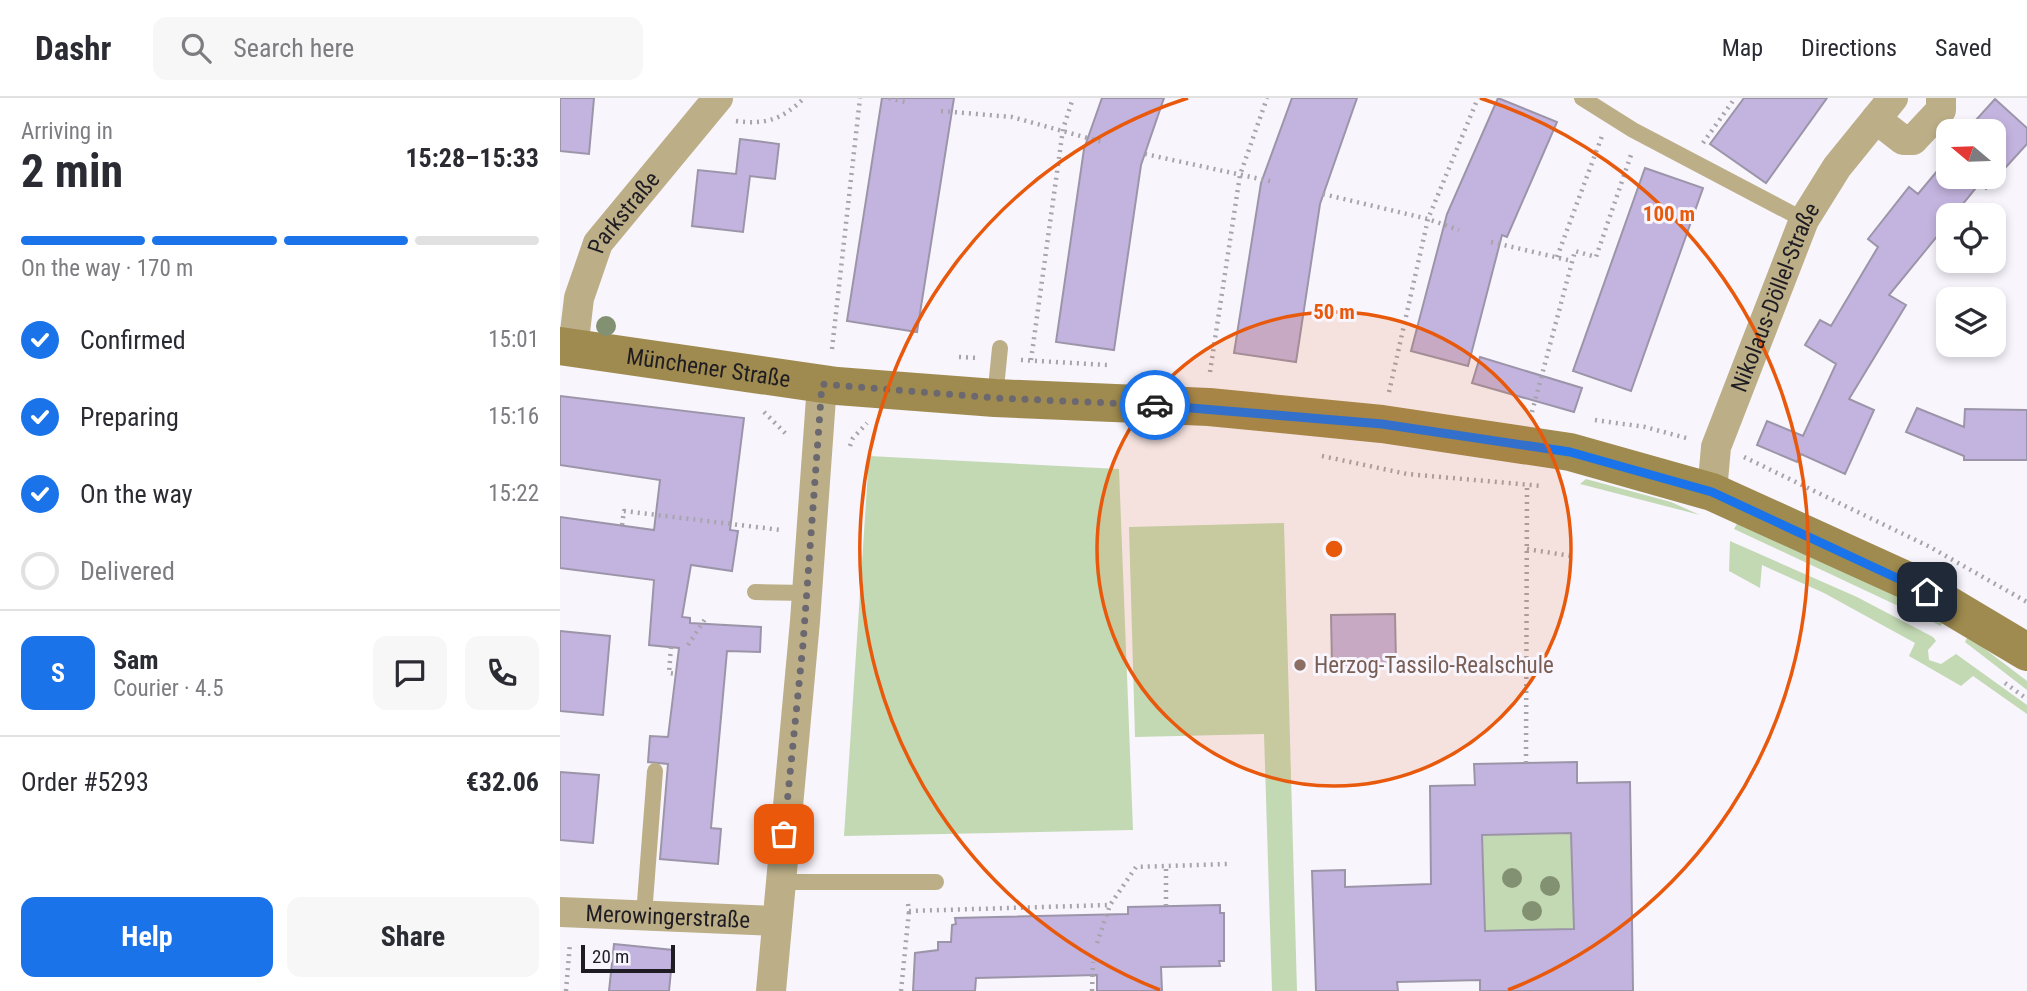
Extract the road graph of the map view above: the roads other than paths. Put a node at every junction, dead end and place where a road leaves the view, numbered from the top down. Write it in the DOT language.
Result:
graph roads {
  1 [pos="1582,98"];
  2 [pos="1941,98"];
  3 [pos="710,108"];
  4 [pos="1885,109"];
  5 [pos="1804,220"];
  6 [pos="566,348"];
  7 [pos="1000,348"];
  8 [pos="827,369"];
  9 [pos="1010,398"];
  10 [pos="1712,492"];
  11 [pos="755,592"];
  12 [pos="807,593"];
  13 [pos="2027,652"];
  14 [pos="654,771"];
  15 [pos="936,882"];
  16 [pos="779,883"];
  17 [pos="566,912"];
  18 [pos="644,915"];
  19 [pos="775,921"];
  20 [pos="771,991"];
  1 -- 5 [label="lane"];
  2 -- 4 [label="street, Nikolaus-Döllel-Straße"];
  3 -- 6 [label="street, Parkstraße"];
  4 -- 5 [label="street, Nikolaus-Döllel-Straße"];
  5 -- 10 [label="street, Nikolaus-Döllel-Straße"];
  6 -- 8 [label="street, Münchener Straße"];
  7 -- 9 [label="lane"];
  8 -- 9 [label="street, Münchener Straße"];
  8 -- 12 [label="street"];
  9 -- 10 [label="street, Münchener Straße"];
  10 -- 13 [label="street, Münchener Straße"];
  11 -- 12 [label="lane"];
  12 -- 16 [label="street"];
  14 -- 18 [label="lane"];
  15 -- 16 [label="lane"];
  16 -- 19 [label="street"];
  17 -- 18 [label="street, Merowingerstraße"];
  18 -- 19 [label="street, Merowingerstraße"];
  19 -- 20 [label="street"];
}
